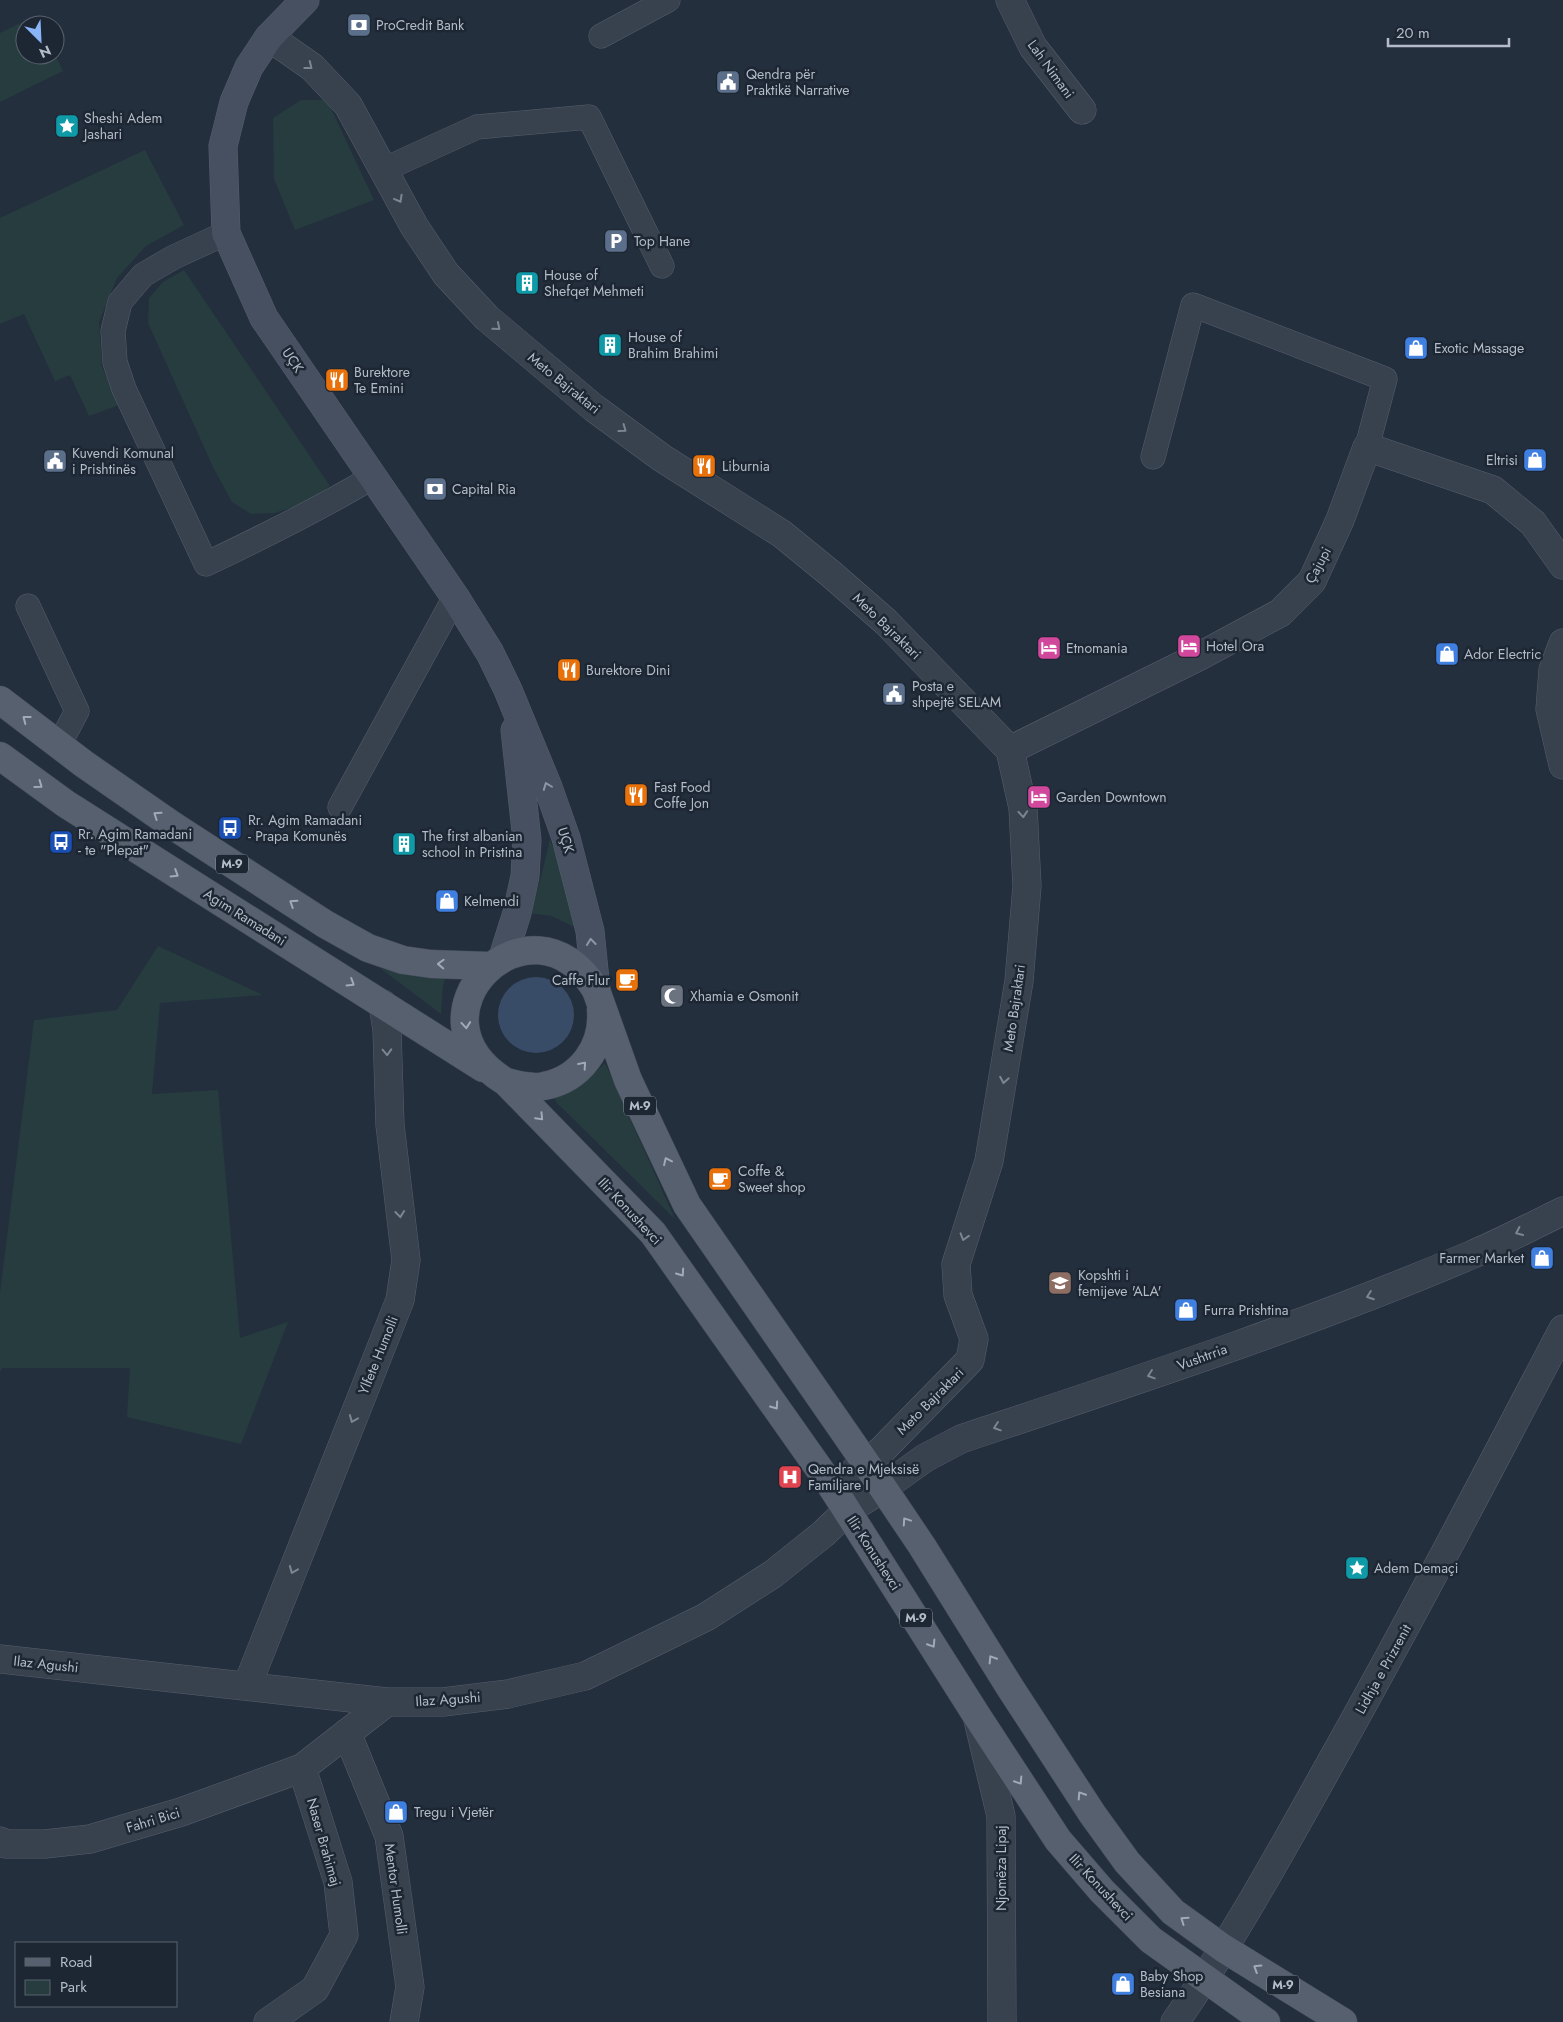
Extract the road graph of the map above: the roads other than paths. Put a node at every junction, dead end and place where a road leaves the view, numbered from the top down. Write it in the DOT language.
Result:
graph roads {
  1 [pos="305,0"];
  2 [pos="668,0"];
  3 [pos="1010,0"];
  4 [pos="601,36"];
  5 [pos="269,38"];
  6 [pos="1082,110"];
  7 [pos="383,170"];
  8 [pos="226,233"];
  9 [pos="662,266"];
  10 [pos="1367,447"];
  11 [pos="1153,457"];
  12 [pos="373,477"];
  13 [pos="1563,565"];
  14 [pos="455,598"];
  15 [pos="28,606"];
  16 [pos="1563,643"];
  17 [pos="511,697"];
  18 [pos="0,700"];
  19 [pos="59,745"];
  20 [pos="1010,750"];
  21 [pos="0,756"];
  22 [pos="1563,765"];
  23 [pos="340,807"];
  24 [pos="497,962"];
  25 [pos="598,997"];
  26 [pos="383,1004"];
  27 [pos="499,1078"];
  28 [pos="1563,1211"];
  29 [pos="1563,1329"];
  30 [pos="866,1463"];
  31 [pos="832,1487"];
  32 [pos="883,1488"];
  33 [pos="847,1510"];
  34 [pos="0,1659"];
  35 [pos="247,1686"];
  36 [pos="387,1702"];
  37 [pos="977,1716"];
  38 [pos="347,1733"];
  39 [pos="302,1768"];
  40 [pos="0,1841"];
  41 [pos="1224,1948"];
  42 [pos="1204,1978"];
  43 [pos="1182,2012"];
  44 [pos="268,2022"];
  45 [pos="404,2022"];
  46 [pos="1002,2022"];
  47 [pos="1266,2022"];
  48 [pos="1343,2022"];
  1 -- 5 [label="main road, UÇK"];
  2 -- 4 [label="lane"];
  3 -- 6 [label="street, Lah Nimani"];
  5 -- 7 [label="street, Meto Bajraktari, one-way"];
  5 -- 8 [label="main road, UÇK"];
  7 -- 9 [label="lane"];
  7 -- 20 [label="street, Meto Bajraktari, one-way"];
  8 -- 12 [label="main road, UÇK"];
  8 -- 12 [label="lane"];
  10 -- 11 [label="lane"];
  10 -- 13 [label="street"];
  10 -- 20 [label="street, Çajupi"];
  12 -- 14 [label="main road, UÇK"];
  14 -- 17 [label="main road, UÇK"];
  14 -- 23 [label="lane"];
  15 -- 19 [label="lane"];
  16 -- 22 [label="street"];
  17 -- 24 [label="main road, UÇK"];
  25 -- 17 [label="main road, UÇK, one-way"];
  19 -- 18 [label="main road, M-9, one-way"];
  24 -- 19 [label="main road, M-9, one-way"];
  20 -- 30 [label="street, Meto Bajraktari, one-way"];
  21 -- 26 [label="main road, Agim Ramadani / M-9, one-way"];
  24 -- 25 [label="main road, M-9"];
  24 -- 27 [label="main road, Ilir Konushevci / M-9, one-way"];
  27 -- 25 [label="main road, UÇK / M-9, one-way"];
  30 -- 25 [label="main road, M-9, one-way"];
  26 -- 27 [label="main road, Agim Ramadani / M-9"];
  26 -- 35 [label="street, Ylfete Humolli, one-way"];
  27 -- 31 [label="main road, Ilir Konushevci / M-9, one-way"];
  28 -- 32 [label="street, Vushtrria, one-way"];
  29 -- 41 [label="street, Lidhja e Prizrenit"];
  30 -- 31 [label="street, Meto Bajraktari"];
  30 -- 32 [label="main road, M-9"];
  31 -- 33 [label="main road, Ilir Konushevci / M-9"];
  32 -- 33 [label="street, Vushtrria"];
  41 -- 32 [label="main road, M-9, one-way"];
  33 -- 36 [label="street, Ilaz Agushi"];
  33 -- 37 [label="main road, Ilir Konushevci / M-9, one-way"];
  34 -- 35 [label="street, Ilaz Agushi"];
  35 -- 36 [label="street, Ilaz Agushi"];
  36 -- 38 [label="street"];
  37 -- 42 [label="main road, Ilir Konushevci / M-9, one-way"];
  37 -- 46 [label="street, Njomëza Lipaj"];
  38 -- 39 [label="street"];
  38 -- 45 [label="street, Mentor Humolli"];
  39 -- 40 [label="street, Fahri Bici"];
  39 -- 44 [label="street, Naser Brahimaj"];
  41 -- 42 [label="street, Lidhja e Prizrenit"];
  48 -- 41 [label="main road, M-9, one-way"];
  42 -- 43 [label="street, Lidhja e Prizrenit"];
  42 -- 47 [label="main road, Ilir Konushevci / M-9"];
}
